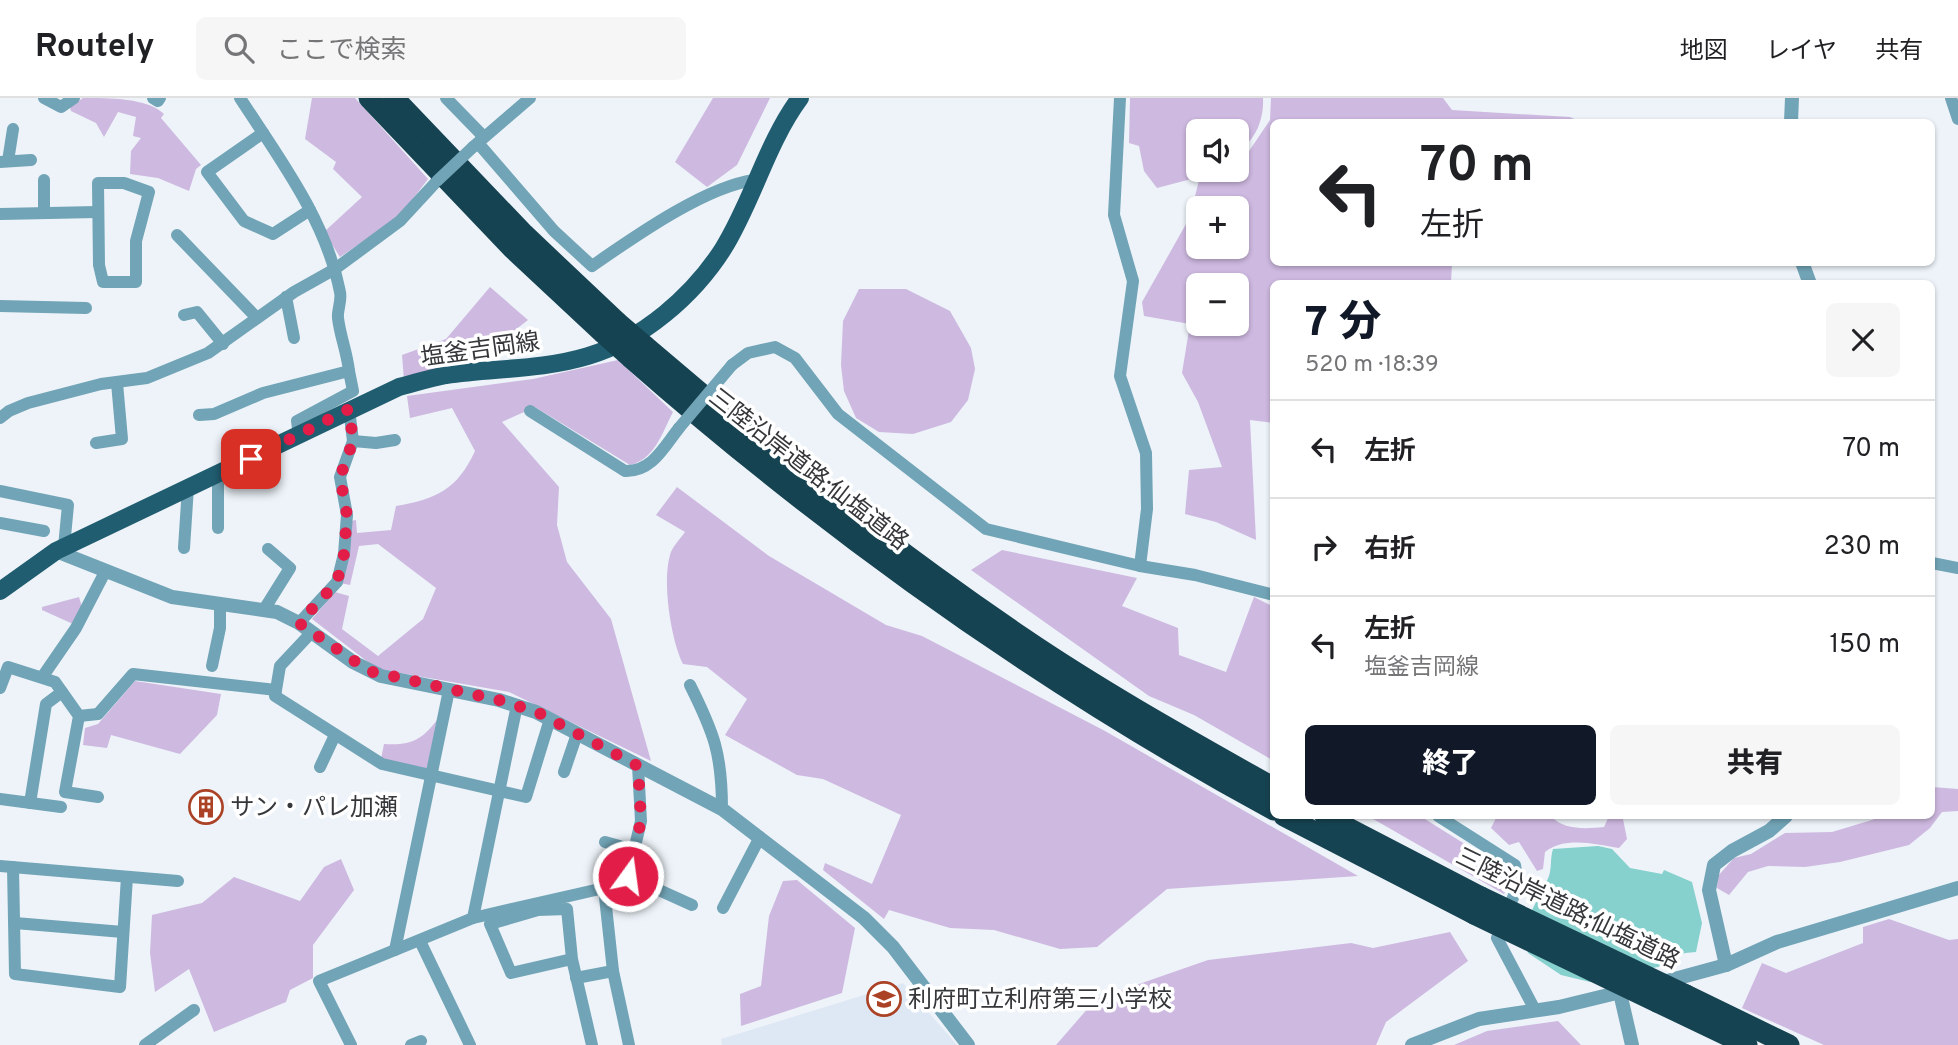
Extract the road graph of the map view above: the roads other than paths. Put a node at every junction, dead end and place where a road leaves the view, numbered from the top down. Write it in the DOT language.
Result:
graph roads {
  1 [pos="44,98"];
  2 [pos="74,98"];
  3 [pos="153,98"];
  4 [pos="160,98"];
  5 [pos="240,98"];
  6 [pos="369,98"];
  7 [pos="394,98"];
  8 [pos="446,98"];
  9 [pos="530,98"];
  10 [pos="800,98"];
  11 [pos="1120,98"];
  12 [pos="1791,98"];
  13 [pos="1951,98"];
  14 [pos="1791,119"];
  15 [pos="1958,119"];
  16 [pos="13,129"];
  17 [pos="263,133"];
  18 [pos="478,142"];
  19 [pos="31,160"];
  20 [pos="4,162"];
  21 [pos="44,180"];
  22 [pos="755,180"];
  23 [pos="310,210"];
  24 [pos="44,211"];
  25 [pos="97,212"];
  26 [pos="0,214"];
  27 [pos="177,235"];
  28 [pos="335,269"];
  29 [pos="286,297"];
  30 [pos="0,306"];
  31 [pos="86,308"];
  32 [pos="184,315"];
  33 [pos="257,318"];
  34 [pos="610,327"];
  35 [pos="294,338"];
  36 [pos="223,344"];
  37 [pos="638,352"];
  38 [pos="349,371"];
  39 [pos="117,383"];
  40 [pos="349,409"];
  41 [pos="530,411"];
  42 [pos="199,415"];
  43 [pos="0,418"];
  44 [pos="299,436"];
  45 [pos="395,440"];
  46 [pos="353,441"];
  47 [pos="96,443"];
  48 [pos="218,475"];
  49 [pos="188,487"];
  50 [pos="0,491"];
  51 [pos="0,523"];
  52 [pos="218,528"];
  53 [pos="44,531"];
  54 [pos="184,548"];
  55 [pos="60,549"];
  56 [pos="268,549"];
  57 [pos="1935,563"];
  58 [pos="1140,566"];
  59 [pos="1958,568"];
  60 [pos="105,572"];
  61 [pos="0,591"];
  62 [pos="1270,594"];
  63 [pos="220,604"];
  64 [pos="265,608"];
  65 [pos="299,623"];
  66 [pos="312,633"];
  67 [pos="212,666"];
  68 [pos="43,676"];
  69 [pos="690,685"];
  70 [pos="0,688"];
  71 [pos="276,690"];
  72 [pos="449,690"];
  73 [pos="62,692"];
  74 [pos="517,705"];
  75 [pos="79,716"];
  76 [pos="550,719"];
  77 [pos="577,734"];
  78 [pos="335,735"];
  79 [pos="638,766"];
  80 [pos="320,767"];
  81 [pos="564,772"];
  82 [pos="431,775"];
  83 [pos="1270,786"];
  84 [pos="500,789"];
  85 [pos="97,797"];
  86 [pos="0,799"];
  87 [pos="30,803"];
  88 [pos="61,807"];
  89 [pos="1270,808"];
  90 [pos="722,809"];
  91 [pos="1290,819"];
  92 [pos="1330,819"];
  93 [pos="1443,819"];
  94 [pos="1783,819"];
  95 [pos="760,837"];
  96 [pos="605,842"];
  97 [pos="634,850"];
  98 [pos="6,866"];
  99 [pos="628,876"];
  100 [pos="127,877"];
  101 [pos="177,881"];
  102 [pos="604,888"];
  103 [pos="1958,888"];
  104 [pos="692,905"];
  105 [pos="1478,906"];
  106 [pos="723,908"];
  107 [pos="473,918"];
  108 [pos="15,923"];
  109 [pos="124,932"];
  110 [pos="420,941"];
  111 [pos="395,950"];
  112 [pos="572,959"];
  113 [pos="1726,965"];
  114 [pos="613,971"];
  115 [pos="576,978"];
  116 [pos="1620,993"];
  117 [pos="194,1010"];
  118 [pos="1535,1010"];
  119 [pos="145,1045"];
  120 [pos="351,1045"];
  121 [pos="470,1045"];
  122 [pos="592,1045"];
  123 [pos="629,1045"];
  124 [pos="968,1045"];
  125 [pos="1412,1045"];
  126 [pos="1632,1045"];
  127 [pos="1747,1045"];
  128 [pos="1789,1045"];
  1 -- 2 [label="street"];
  3 -- 4 [label="street"];
  5 -- 17 [label="street"];
  6 -- 34 [label="highway, 三陸沿岸道路;仙塩道路"];
  7 -- 34 [label="highway, 三陸沿岸道路;仙塩道路"];
  8 -- 18 [label="street"];
  9 -- 18 [label="street"];
  10 -- 22 [label="main road, 塩釜吉岡線"];
  11 -- 58 [label="street"];
  12 -- 14 [label="street"];
  13 -- 15 [label="street"];
  16 -- 20 [label="street"];
  17 -- 23 [label="street"];
  17 -- 23 [label="street"];
  18 -- 22 [label="street"];
  18 -- 28 [label="street, bridge"];
  19 -- 20 [label="street"];
  21 -- 24 [label="street"];
  22 -- 40 [label="main road, 塩釜吉岡線"];
  23 -- 28 [label="street"];
  24 -- 25 [label="street"];
  24 -- 26 [label="street"];
  25 -- 25 [label="street"];
  27 -- 33 [label="street"];
  28 -- 29 [label="street"];
  28 -- 38 [label="street"];
  29 -- 33 [label="street"];
  29 -- 35 [label="street"];
  30 -- 31 [label="street"];
  32 -- 36 [label="street"];
  33 -- 36 [label="street"];
  34 -- 37 [label="highway, 三陸沿岸道路;仙塩道路, bridge"];
  36 -- 39 [label="street"];
  37 -- 83 [label="highway, 三陸沿岸道路;仙塩道路"];
  37 -- 89 [label="highway, 三陸沿岸道路;仙塩道路"];
  38 -- 42 [label="street"];
  38 -- 44 [label="street"];
  39 -- 43 [label="street"];
  39 -- 47 [label="street"];
  40 -- 44 [label="main road, 塩釜吉岡線"];
  40 -- 46 [label="street"];
  41 -- 58 [label="street, bridge"];
  44 -- 48 [label="main road, 塩釜吉岡線"];
  45 -- 46 [label="street"];
  46 -- 65 [label="street"];
  48 -- 49 [label="main road, 塩釜吉岡線"];
  48 -- 52 [label="street"];
  49 -- 54 [label="street"];
  49 -- 55 [label="main road, 塩釜吉岡線"];
  50 -- 55 [label="street"];
  51 -- 53 [label="street"];
  55 -- 60 [label="street"];
  55 -- 61 [label="main road, 塩釜吉岡線"];
  56 -- 64 [label="street"];
  57 -- 59 [label="street"];
  58 -- 62 [label="street"];
  60 -- 63 [label="street"];
  60 -- 68 [label="street"];
  63 -- 64 [label="street"];
  63 -- 67 [label="street"];
  64 -- 65 [label="street"];
  65 -- 66 [label="street"];
  66 -- 71 [label="street"];
  66 -- 72 [label="street"];
  68 -- 70 [label="street"];
  68 -- 73 [label="street"];
  69 -- 90 [label="street"];
  71 -- 75 [label="street"];
  71 -- 78 [label="street"];
  72 -- 74 [label="street"];
  72 -- 82 [label="street"];
  73 -- 75 [label="street"];
  73 -- 87 [label="street"];
  74 -- 76 [label="street"];
  74 -- 84 [label="street"];
  75 -- 85 [label="street"];
  76 -- 77 [label="street"];
  76 -- 84 [label="street"];
  77 -- 79 [label="street"];
  77 -- 81 [label="street"];
  78 -- 80 [label="street"];
  78 -- 82 [label="street"];
  79 -- 90 [label="street"];
  79 -- 97 [label="street"];
  82 -- 84 [label="street"];
  82 -- 111 [label="street"];
  84 -- 107 [label="street"];
  86 -- 87 [label="street"];
  87 -- 88 [label="street"];
  90 -- 95 [label="street"];
  91 -- 105 [label="highway, 三陸沿岸道路;仙塩道路"];
  92 -- 105 [label="highway, 三陸沿岸道路;仙塩道路"];
  93 -- 118 [label="street"];
  94 -- 113 [label="street"];
  95 -- 106 [label="street"];
  95 -- 124 [label="street"];
  96 -- 97 [label="street"];
  97 -- 99 [label="street"];
  98 -- 100 [label="street"];
  98 -- 108 [label="street"];
  99 -- 102 [label="street"];
  99 -- 104 [label="street"];
  100 -- 101 [label="street"];
  100 -- 109 [label="street"];
  102 -- 107 [label="street"];
  102 -- 114 [label="street"];
  103 -- 113 [label="street"];
  105 -- 127 [label="highway, 三陸沿岸道路;仙塩道路, bridge"];
  105 -- 128 [label="highway, 三陸沿岸道路;仙塩道路, bridge"];
  107 -- 110 [label="street"];
  108 -- 109 [label="street"];
  108 -- 109 [label="street"];
  110 -- 111 [label="street"];
  110 -- 121 [label="street"];
  111 -- 120 [label="street"];
  112 -- 112 [label="street"];
  112 -- 115 [label="street"];
  113 -- 116 [label="street"];
  114 -- 115 [label="street"];
  114 -- 123 [label="street"];
  115 -- 122 [label="street"];
  116 -- 118 [label="street"];
  116 -- 126 [label="street"];
  117 -- 119 [label="street"];
  118 -- 125 [label="street"];
}
